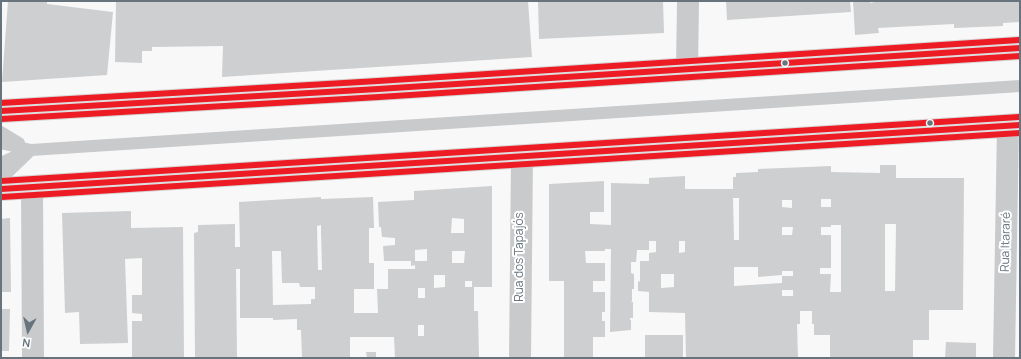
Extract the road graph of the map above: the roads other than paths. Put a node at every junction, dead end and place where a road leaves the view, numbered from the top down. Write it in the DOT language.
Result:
graph roads {
  1 [pos="688,1"];
  2 [pos="1020,48"];
  3 [pos="687,69"];
  4 [pos="1020,86"];
  5 [pos="1,110"];
  6 [pos="1014,126"];
  7 [pos="1,132"];
  8 [pos="1,143"];
  9 [pos="31,150"];
  10 [pos="522,157"];
  11 [pos="1,163"];
  12 [pos="1,179"];
  13 [pos="32,188"];
  14 [pos="1,189"];
  15 [pos="33,358"];
  16 [pos="520,358"];
  17 [pos="1004,358"];
  1 -- 3 [label="street"];
  2 -- 3 [label="main road"];
  3 -- 5 [label="main road"];
  4 -- 9 [label="lane"];
  6 -- 10 [label="main road"];
  6 -- 17 [label="street, Rua Itararé"];
  7 -- 9 [label="lane"];
  8 -- 9 [label="lane"];
  9 -- 11 [label="lane"];
  9 -- 12 [label="lane"];
  10 -- 13 [label="main road"];
  10 -- 16 [label="street, Rua dos Tapajós"];
  13 -- 14 [label="main road"];
  13 -- 15 [label="street"];
}
